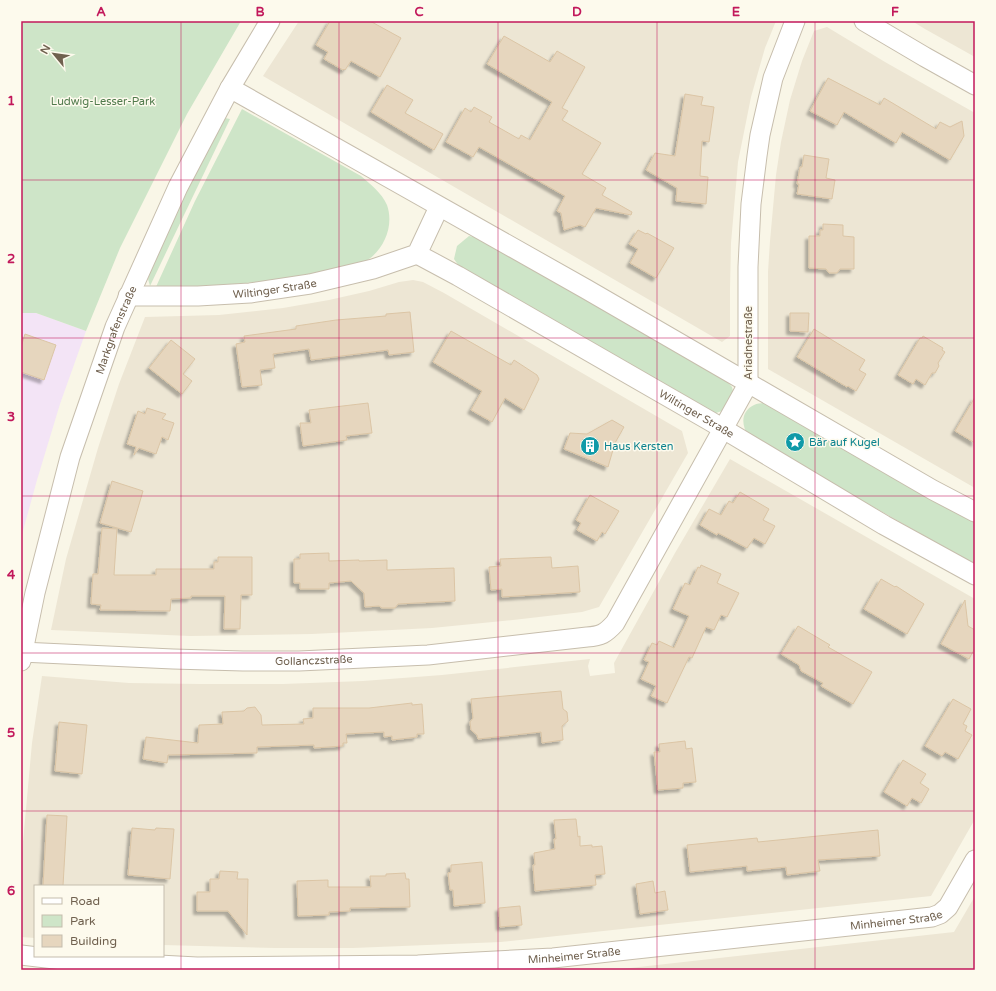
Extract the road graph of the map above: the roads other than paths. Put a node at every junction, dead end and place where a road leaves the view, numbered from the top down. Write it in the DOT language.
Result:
graph roads {
  1 [pos="270,21"];
  2 [pos="795,21"];
  3 [pos="864,21"];
  4 [pos="975,85"];
  5 [pos="230,88"];
  6 [pos="439,207"];
  7 [pos="417,254"];
  8 [pos="128,296"];
  9 [pos="748,384"];
  10 [pos="724,429"];
  11 [pos="975,512"];
  12 [pos="975,575"];
  13 [pos="606,633"];
  14 [pos="22,655"];
  15 [pos="975,860"];
  16 [pos="21,956"];
  1 -- 5 [label="street, Markgrafenstraße"];
  2 -- 9 [label="street, Ariadnestraße"];
  3 -- 4 [label="street"];
  5 -- 6 [label="street"];
  5 -- 8 [label="street, Markgrafenstraße"];
  6 -- 7 [label="street"];
  6 -- 9 [label="street"];
  7 -- 8 [label="street, Wiltinger Straße"];
  7 -- 10 [label="street, Wiltinger Straße"];
  8 -- 14 [label="street, Markgrafenstraße"];
  9 -- 10 [label="street, Ariadnestraße"];
  9 -- 11 [label="street"];
  10 -- 12 [label="street, Wiltinger Straße"];
  10 -- 13 [label="street, Ariadnestraße"];
  13 -- 14 [label="street, Gollanczstraße"];
  15 -- 16 [label="street, Minheimer Straße"];
}
